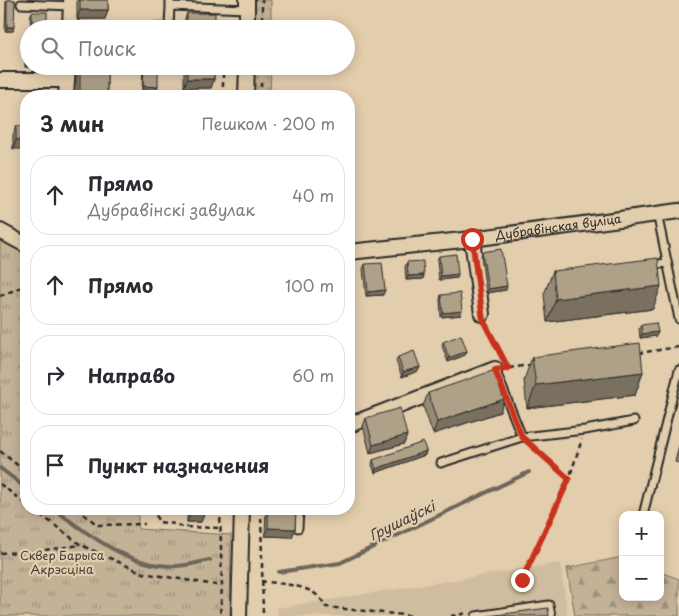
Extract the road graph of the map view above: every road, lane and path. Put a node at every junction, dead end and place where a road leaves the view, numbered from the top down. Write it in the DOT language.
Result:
graph roads {
  1 [pos="262,0"];
  2 [pos="71,3"];
  3 [pos="170,3"];
  4 [pos="20,4"];
  5 [pos="247,4"];
  6 [pos="70,20"];
  7 [pos="169,20"];
  8 [pos="247,20"];
  9 [pos="262,20"];
  10 [pos="48,75"];
  11 [pos="67,75"];
  12 [pos="223,75"];
  13 [pos="246,75"];
  14 [pos="0,80"];
  15 [pos="66,90"];
  16 [pos="223,90"];
  17 [pos="246,90"];
  18 [pos="679,211"];
  19 [pos="657,213"];
  20 [pos="0,231"];
  21 [pos="472,239"];
  22 [pos="20,242"];
  23 [pos="355,251"];
  24 [pos="667,263"];
  25 [pos="639,266"];
  26 [pos="20,288"];
  27 [pos="0,296"];
  28 [pos="482,314"];
  29 [pos="679,319"];
  30 [pos="679,347"];
  31 [pos="632,354"];
  32 [pos="537,364"];
  33 [pos="499,365"];
  34 [pos="679,370"];
  35 [pos="634,421"];
  36 [pos="355,423"];
  37 [pos="585,430"];
  38 [pos="522,437"];
  39 [pos="0,451"];
  40 [pos="441,463"];
  41 [pos="20,467"];
  42 [pos="569,479"];
  43 [pos="0,484"];
  44 [pos="20,499"];
  45 [pos="644,511"];
  46 [pos="41,515"];
  47 [pos="84,515"];
  48 [pos="156,515"];
  49 [pos="220,515"];
  50 [pos="242,515"];
  51 [pos="261,515"];
  52 [pos="299,515"];
  53 [pos="145,524"];
  54 [pos="220,528"];
  55 [pos="298,528"];
  56 [pos="81,545"];
  57 [pos="0,553"];
  58 [pos="522,580"];
  59 [pos="261,581"];
  60 [pos="222,586"];
  61 [pos="220,616"];
  62 [pos="239,616"];
  63 [pos="263,616"];
  64 [pos="414,616"];
  65 [pos="476,616"];
  66 [pos="551,616"];
  1 -- 9 [label="path"];
  2 -- 4 [label="lane"];
  2 -- 6 [label="street"];
  3 -- 5 [label="lane"];
  3 -- 7 [label="lane"];
  5 -- 8 [label="street"];
  10 -- 14 [label="street"];
  11 -- 15 [label="street"];
  12 -- 16 [label="path"];
  13 -- 17 [label="street"];
  18 -- 19 [label="street, Дубравінская вуліца"];
  19 -- 21 [label="street, Дубравінская вуліца"];
  19 -- 24 [label="lane"];
  20 -- 22 [label="street"];
  21 -- 23 [label="street, Дубравінская вуліца"];
  21 -- 28 [label="street"];
  24 -- 25 [label="lane"];
  24 -- 29 [label="lane"];
  26 -- 27 [label="path"];
  28 -- 33 [label="path"];
  30 -- 31 [label="path"];
  32 -- 33 [label="path"];
  33 -- 36 [label="street"];
  33 -- 38 [label="lane"];
  34 -- 45 [label="lane"];
  35 -- 37 [label="lane"];
  37 -- 38 [label="lane"];
  37 -- 42 [label="path"];
  38 -- 40 [label="lane"];
  38 -- 42 [label="path"];
  39 -- 41 [label="path"];
  42 -- 58 [label="path"];
  43 -- 44 [label="path"];
  46 -- 56 [label="path"];
  47 -- 53 [label="path"];
  48 -- 54 [label="path"];
  49 -- 54 [label="path"];
  50 -- 62 [label="street"];
  51 -- 59 [label="path"];
  52 -- 55 [label="lane"];
  54 -- 60 [label="path"];
  56 -- 57 [label="path"];
  56 -- 60 [label="path"];
  59 -- 63 [label="path"];
  59 -- 64 [label="path"];
  60 -- 61 [label="path"];
  65 -- 66 [label="lane"];
}
